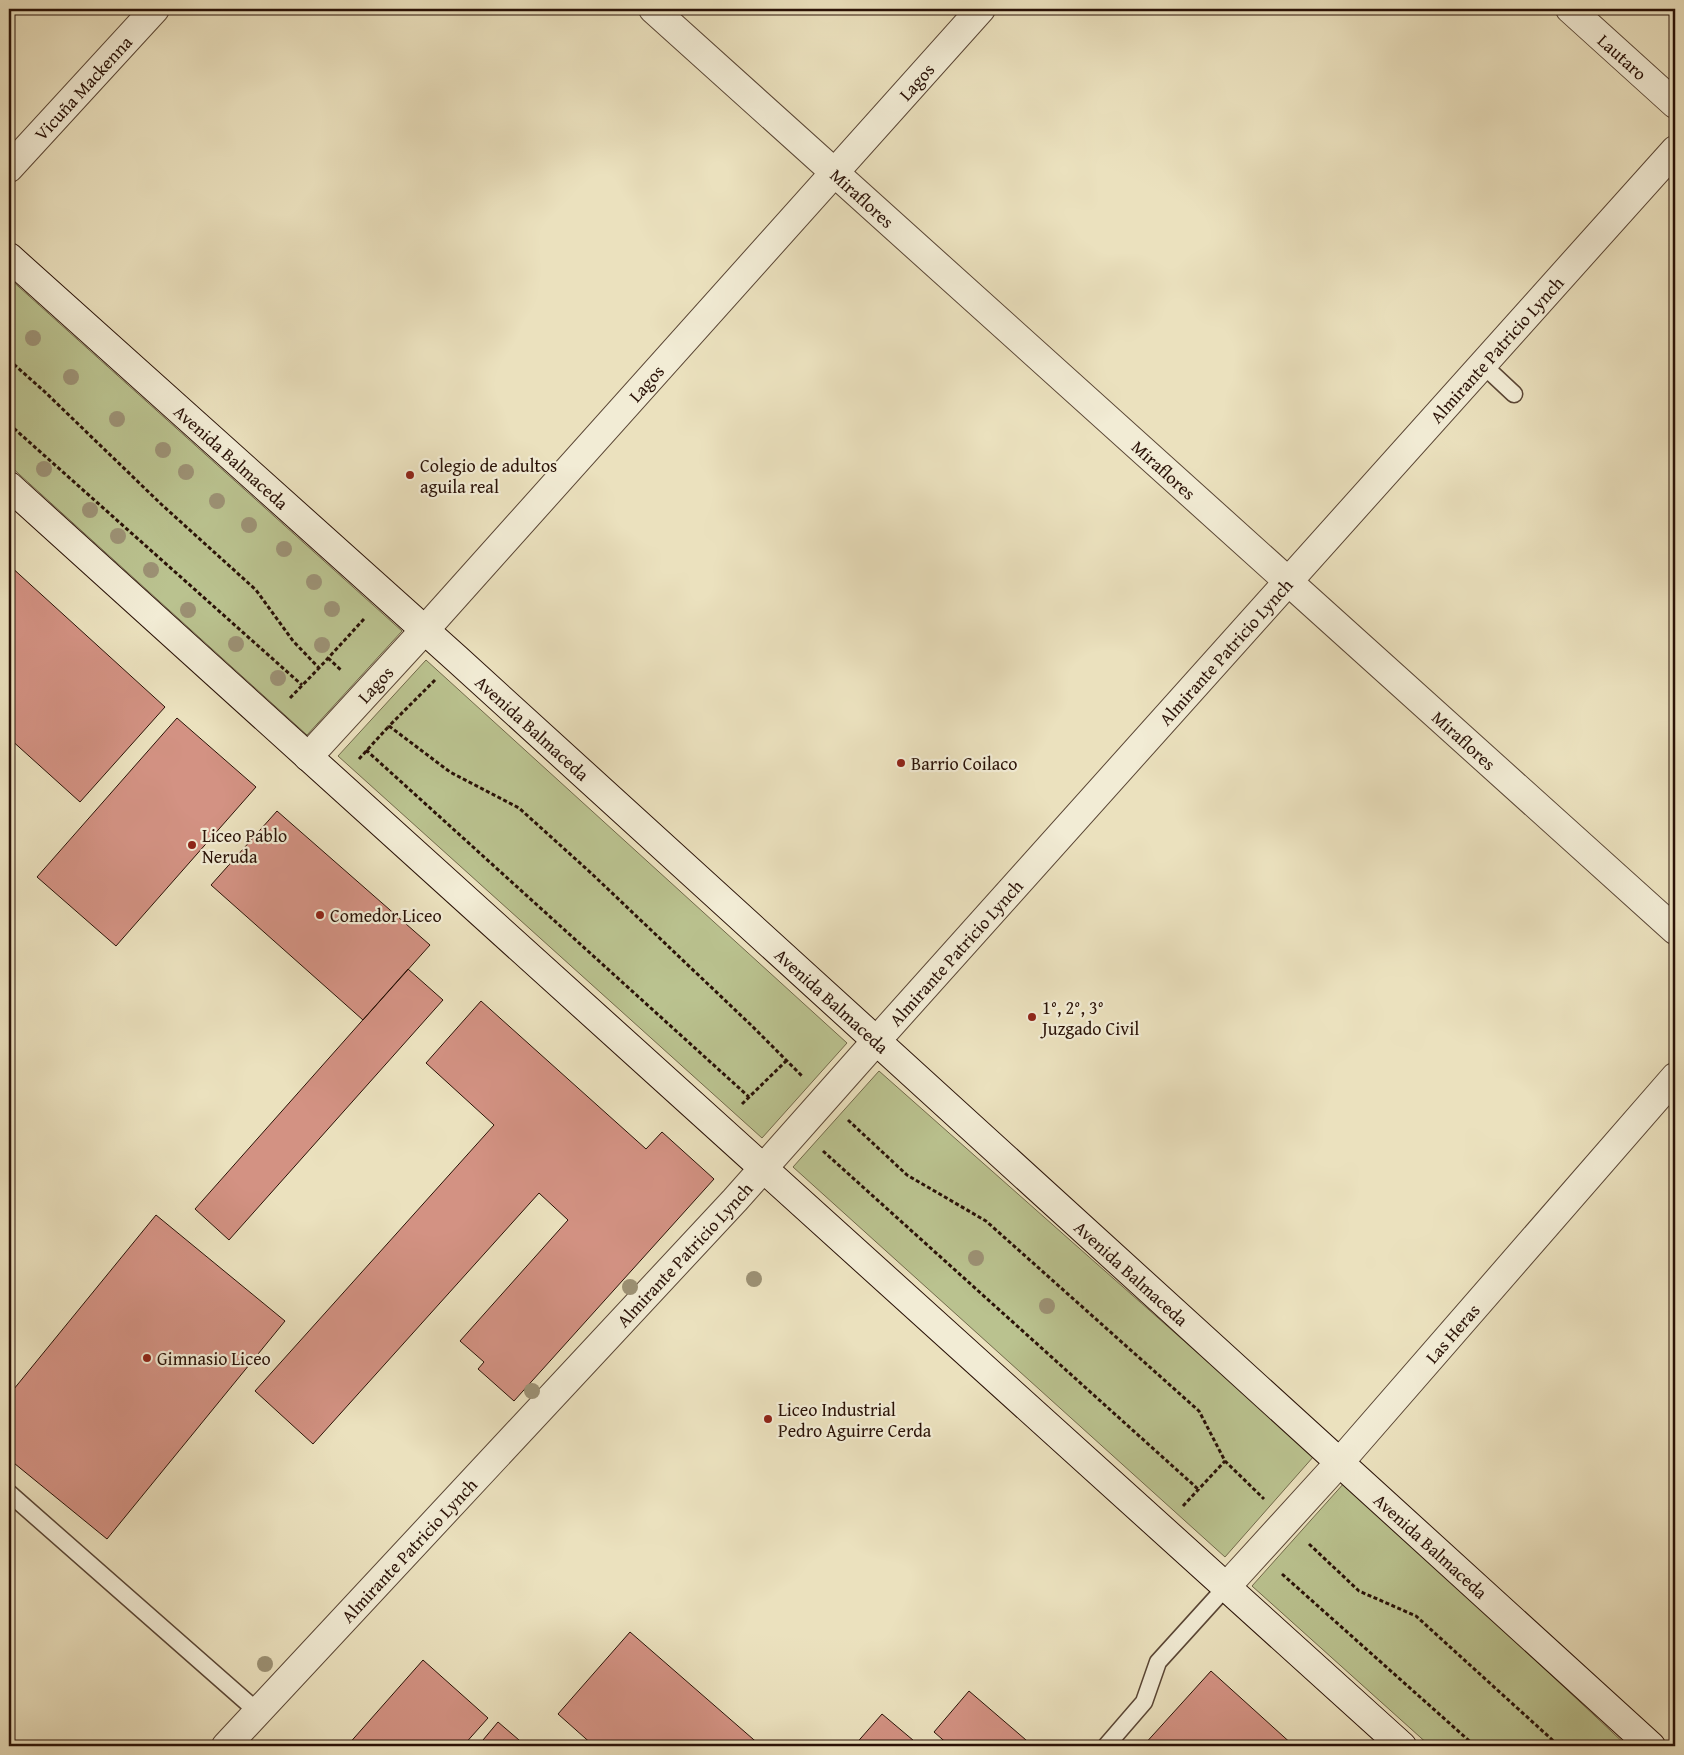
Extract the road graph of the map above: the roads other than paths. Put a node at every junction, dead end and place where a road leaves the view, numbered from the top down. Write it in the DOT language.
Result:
graph roads {
  1 [pos="155,9"];
  2 [pos="653,9"];
  3 [pos="981,9"];
  4 [pos="1570,9"];
  5 [pos="1675,104"];
  6 [pos="1675,150"];
  7 [pos="9,168"];
  8 [pos="835,172"];
  9 [pos="9,257"];
  10 [pos="1483,365"];
  11 [pos="1514,394"];
  12 [pos="9,486"];
  13 [pos="1289,581"];
  14 [pos="425,630"];
  15 [pos="308,757"];
  16 [pos="1675,930"];
  17 [pos="877,1040"];
  18 [pos="1675,1077"];
  19 [pos="763,1169"];
  20 [pos="1339,1462"];
  21 [pos="12,1501"];
  22 [pos="1226,1587"];
  23 [pos="258,1712"];
  24 [pos="226,1746"];
  25 [pos="1106,1746"];
  26 [pos="1402,1746"];
  27 [pos="1651,1746"];
  1 -- 7 [label="street, Vicuña Mackenna"];
  2 -- 8 [label="street, Miraflores"];
  3 -- 8 [label="street, Lagos"];
  4 -- 5 [label="street, Lautaro"];
  6 -- 10 [label="street, Almirante Patricio Lynch"];
  8 -- 13 [label="street, Miraflores"];
  8 -- 14 [label="street, Lagos"];
  9 -- 14 [label="street, Avenida Balmaceda"];
  10 -- 11 [label="lane"];
  10 -- 13 [label="street, Almirante Patricio Lynch"];
  12 -- 15 [label="street"];
  13 -- 16 [label="street, Miraflores"];
  13 -- 17 [label="street, Almirante Patricio Lynch"];
  14 -- 15 [label="street, Lagos"];
  14 -- 17 [label="street, Avenida Balmaceda"];
  15 -- 19 [label="street"];
  17 -- 19 [label="street, Almirante Patricio Lynch"];
  17 -- 20 [label="street, Avenida Balmaceda"];
  18 -- 20 [label="street, Las Heras"];
  19 -- 22 [label="street"];
  19 -- 23 [label="street, Almirante Patricio Lynch"];
  20 -- 22 [label="street, Las Heras"];
  20 -- 27 [label="street, Avenida Balmaceda"];
  21 -- 23 [label="lane"];
  22 -- 25 [label="lane"];
  22 -- 26 [label="street"];
  23 -- 24 [label="street, Almirante Patricio Lynch"];
}
